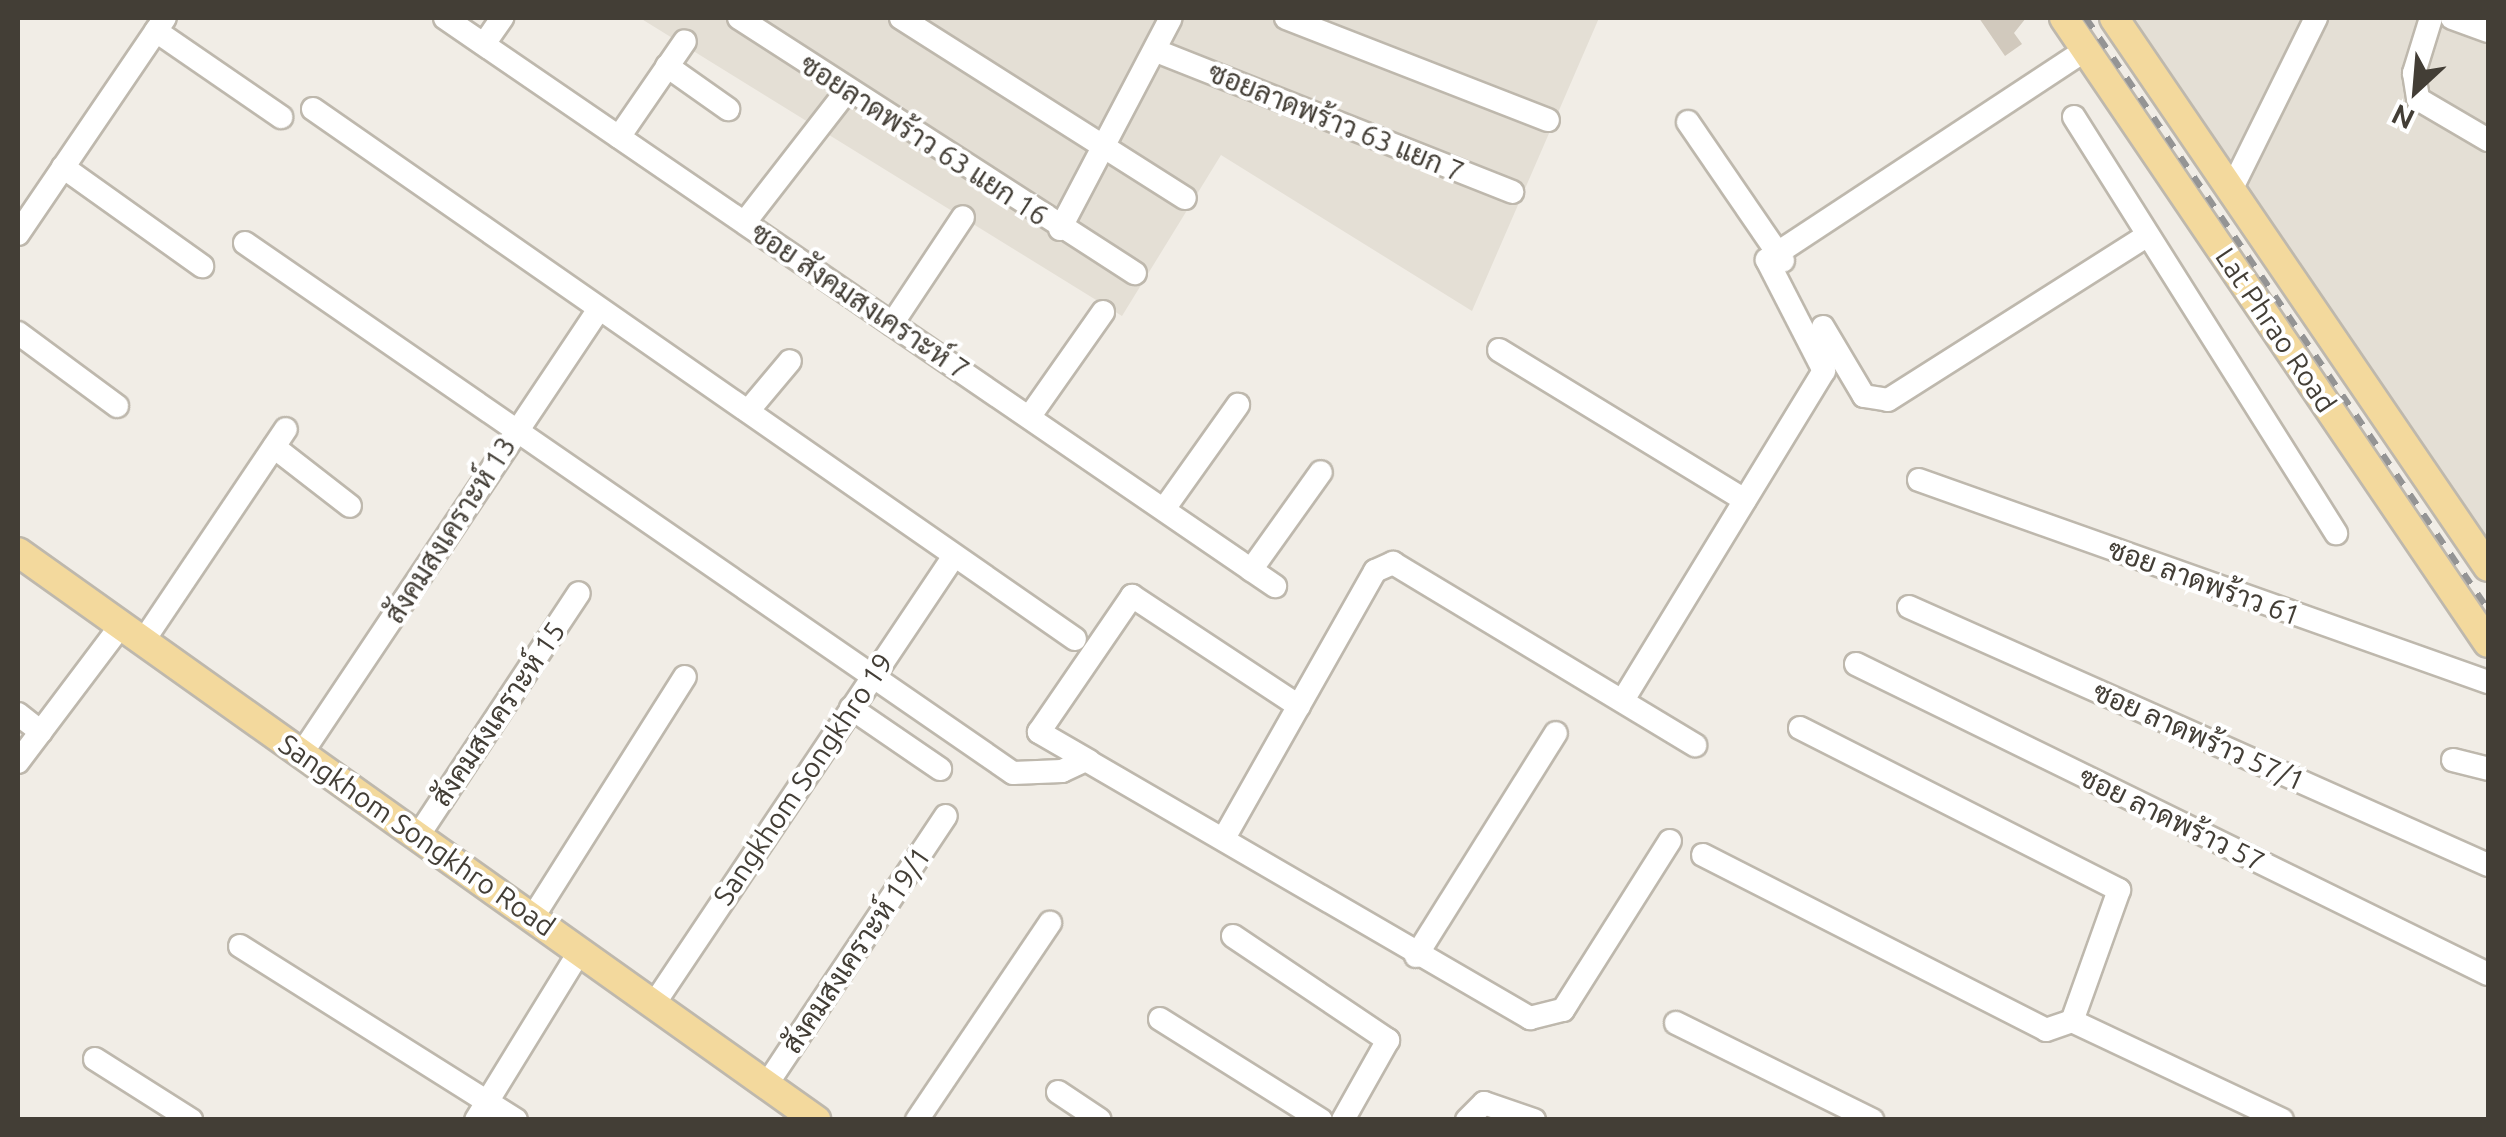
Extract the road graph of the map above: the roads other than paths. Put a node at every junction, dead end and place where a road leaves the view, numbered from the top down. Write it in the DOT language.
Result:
graph roads {
  1 [pos="444,18"];
  2 [pos="502,18"];
  3 [pos="739,18"];
  4 [pos="901,18"];
  5 [pos="1171,18"];
  6 [pos="1286,18"];
  7 [pos="2064,18"];
  8 [pos="2114,18"];
  9 [pos="2316,18"];
  10 [pos="2430,18"];
  11 [pos="2452,18"];
  12 [pos="161,24"];
  13 [pos="2488,31"];
  14 [pos="685,40"];
  15 [pos="484,44"];
  16 [pos="2086,50"];
  17 [pos="1159,52"];
  18 [pos="667,66"];
  19 [pos="845,92"];
  20 [pos="312,109"];
  21 [pos="728,109"];
  22 [pos="281,116"];
  23 [pos="2074,118"];
  24 [pos="1548,120"];
  25 [pos="1688,122"];
  26 [pos="619,137"];
  27 [pos="2488,140"];
  28 [pos="1108,150"];
  29 [pos="64,167"];
  30 [pos="2231,190"];
  31 [pos="1512,192"];
  32 [pos="1185,198"];
  33 [pos="2198,215"];
  34 [pos="963,217"];
  35 [pos="744,222"];
  36 [pos="1060,229"];
  37 [pos="18,234"];
  38 [pos="2146,236"];
  39 [pos="245,243"];
  40 [pos="1777,252"];
  41 [pos="202,266"];
  42 [pos="1135,274"];
  43 [pos="599,309"];
  44 [pos="1102,312"];
  45 [pos="892,324"];
  46 [pos="18,332"];
  47 [pos="1500,350"];
  48 [pos="790,361"];
  49 [pos="1238,405"];
  50 [pos="117,406"];
  51 [pos="748,412"];
  52 [pos="1030,416"];
  53 [pos="516,430"];
  54 [pos="1320,472"];
  55 [pos="1920,480"];
  56 [pos="1746,500"];
  57 [pos="350,506"];
  58 [pos="1164,509"];
  59 [pos="2336,534"];
  60 [pos="18,552"];
  61 [pos="954,556"];
  62 [pos="2488,568"];
  63 [pos="1251,570"];
  64 [pos="1275,586"];
  65 [pos="579,593"];
  66 [pos="1909,607"];
  67 [pos="133,632"];
  68 [pos="1075,639"];
  69 [pos="2488,642"];
  70 [pos="1856,664"];
  71 [pos="874,674"];
  72 [pos="684,677"];
  73 [pos="2488,682"];
  74 [pos="1623,700"];
  75 [pos="1299,706"];
  76 [pos="851,708"];
  77 [pos="18,714"];
  78 [pos="1800,728"];
  79 [pos="41,732"];
  80 [pos="1556,733"];
  81 [pos="1696,745"];
  82 [pos="302,753"];
  83 [pos="2452,760"];
  84 [pos="1089,761"];
  85 [pos="18,762"];
  86 [pos="940,768"];
  87 [pos="2488,769"];
  88 [pos="946,816"];
  89 [pos="418,836"];
  90 [pos="1224,838"];
  91 [pos="1670,841"];
  92 [pos="1703,855"];
  93 [pos="2488,866"];
  94 [pos="533,917"];
  95 [pos="1050,923"];
  96 [pos="1233,936"];
  97 [pos="240,946"];
  98 [pos="580,951"];
  99 [pos="1416,956"];
  100 [pos="2488,974"];
  101 [pos="654,1004"];
  102 [pos="1160,1019"];
  103 [pos="2072,1020"];
  104 [pos="1676,1023"];
  105 [pos="95,1059"];
  106 [pos="766,1084"];
  107 [pos="1058,1092"];
  108 [pos="482,1110"];
  109 [pos="191,1120"];
  110 [pos="516,1120"];
  111 [pos="816,1120"];
  112 [pos="917,1120"];
  113 [pos="1100,1120"];
  114 [pos="1321,1120"];
  115 [pos="1343,1120"];
  116 [pos="1467,1120"];
  117 [pos="1534,1120"];
  118 [pos="1872,1120"];
  119 [pos="2282,1120"];
  1 -- 15 [label="street, ซอย สังคมสงเคราะห์ 7"];
  2 -- 15 [label="street"];
  3 -- 19 [label="street, ซอยลาดพร้าว 63 แยก 16"];
  4 -- 28 [label="street"];
  5 -- 17 [label="street"];
  6 -- 24 [label="street"];
  7 -- 16 [label="main road, Lat Phrao Road"];
  8 -- 30 [label="main road, Lat Phrao Road"];
  9 -- 30 [label="street"];
  10 -- 27 [label="street"];
  11 -- 13 [label="street"];
  12 -- 22 [label="street"];
  12 -- 29 [label="street"];
  14 -- 18 [label="street"];
  15 -- 26 [label="street, ซอย สังคมสงเคราะห์ 7"];
  16 -- 33 [label="main road, Lat Phrao Road"];
  16 -- 40 [label="street"];
  17 -- 28 [label="street"];
  17 -- 31 [label="street, ซอยลาดพร้าว 63 แยก 7"];
  18 -- 21 [label="street"];
  18 -- 26 [label="street"];
  19 -- 35 [label="street"];
  19 -- 36 [label="street, ซอยลาดพร้าว 63 แยก 16"];
  20 -- 43 [label="street"];
  23 -- 38 [label="street"];
  25 -- 40 [label="street"];
  26 -- 35 [label="street, ซอย สังคมสงเคราะห์ 7"];
  28 -- 32 [label="street"];
  28 -- 36 [label="street"];
  29 -- 37 [label="street"];
  29 -- 41 [label="street"];
  30 -- 33 [label="main road"];
  30 -- 62 [label="main road, Lat Phrao Road"];
  33 -- 69 [label="main road, Lat Phrao Road"];
  34 -- 45 [label="street"];
  35 -- 45 [label="street, ซอย สังคมสงเคราะห์ 7"];
  36 -- 42 [label="street, ซอยลาดพร้าว 63 แยก 16"];
  38 -- 40 [label="street"];
  38 -- 59 [label="street"];
  39 -- 53 [label="street"];
  40 -- 56 [label="street"];
  43 -- 51 [label="street"];
  43 -- 53 [label="street, สังคมสงเคราะห์ 13"];
  44 -- 52 [label="street"];
  45 -- 52 [label="street, ซอย สังคมสงเคราะห์ 7"];
  46 -- 50 [label="street"];
  47 -- 56 [label="street"];
  48 -- 51 [label="street"];
  49 -- 58 [label="street"];
  51 -- 61 [label="street"];
  52 -- 58 [label="street, ซอย สังคมสงเคราะห์ 7"];
  53 -- 71 [label="street"];
  53 -- 82 [label="street, สังคมสงเคราะห์ 13"];
  54 -- 63 [label="street"];
  55 -- 73 [label="street, ซอย ลาดพร้าว 61"];
  56 -- 74 [label="street"];
  57 -- 67 [label="street"];
  58 -- 63 [label="street, ซอย สังคมสงเคราะห์ 7"];
  60 -- 67 [label="main road, Sangkhom Songkhro Road"];
  61 -- 68 [label="street"];
  61 -- 71 [label="street, Sangkhom Songkhro 19"];
  63 -- 64 [label="street, ซอย สังคมสงเคราะห์ 7"];
  65 -- 89 [label="street, สังคมสงเคราะห์ 15"];
  66 -- 93 [label="street, ซอย ลาดพร้าว 57/1"];
  67 -- 79 [label="street"];
  67 -- 82 [label="main road, Sangkhom Songkhro Road"];
  70 -- 100 [label="street, ซอย ลาดพร้าว 57"];
  71 -- 76 [label="street, Sangkhom Songkhro 19"];
  71 -- 84 [label="street"];
  72 -- 94 [label="street"];
  74 -- 75 [label="street"];
  74 -- 81 [label="street"];
  75 -- 84 [label="street"];
  75 -- 90 [label="street"];
  76 -- 86 [label="street"];
  76 -- 101 [label="street, Sangkhom Songkhro 19"];
  77 -- 79 [label="street"];
  78 -- 103 [label="street"];
  79 -- 85 [label="street"];
  80 -- 99 [label="street"];
  82 -- 89 [label="main road, Sangkhom Songkhro Road"];
  83 -- 87 [label="street"];
  84 -- 90 [label="street"];
  88 -- 106 [label="street, สังคมสงเคราะห์ 19/1"];
  89 -- 94 [label="main road, Sangkhom Songkhro Road"];
  90 -- 99 [label="street"];
  91 -- 99 [label="street"];
  92 -- 103 [label="street"];
  94 -- 98 [label="main road, Sangkhom Songkhro Road"];
  95 -- 112 [label="street"];
  96 -- 115 [label="street"];
  97 -- 108 [label="street"];
  98 -- 101 [label="main road, Sangkhom Songkhro Road"];
  98 -- 108 [label="street"];
  101 -- 106 [label="main road, Sangkhom Songkhro Road"];
  102 -- 114 [label="street"];
  103 -- 119 [label="street"];
  104 -- 118 [label="street"];
  105 -- 109 [label="street"];
  106 -- 111 [label="main road, Sangkhom Songkhro Road"];
  107 -- 113 [label="street"];
  108 -- 110 [label="street"];
  116 -- 117 [label="street"];
}
